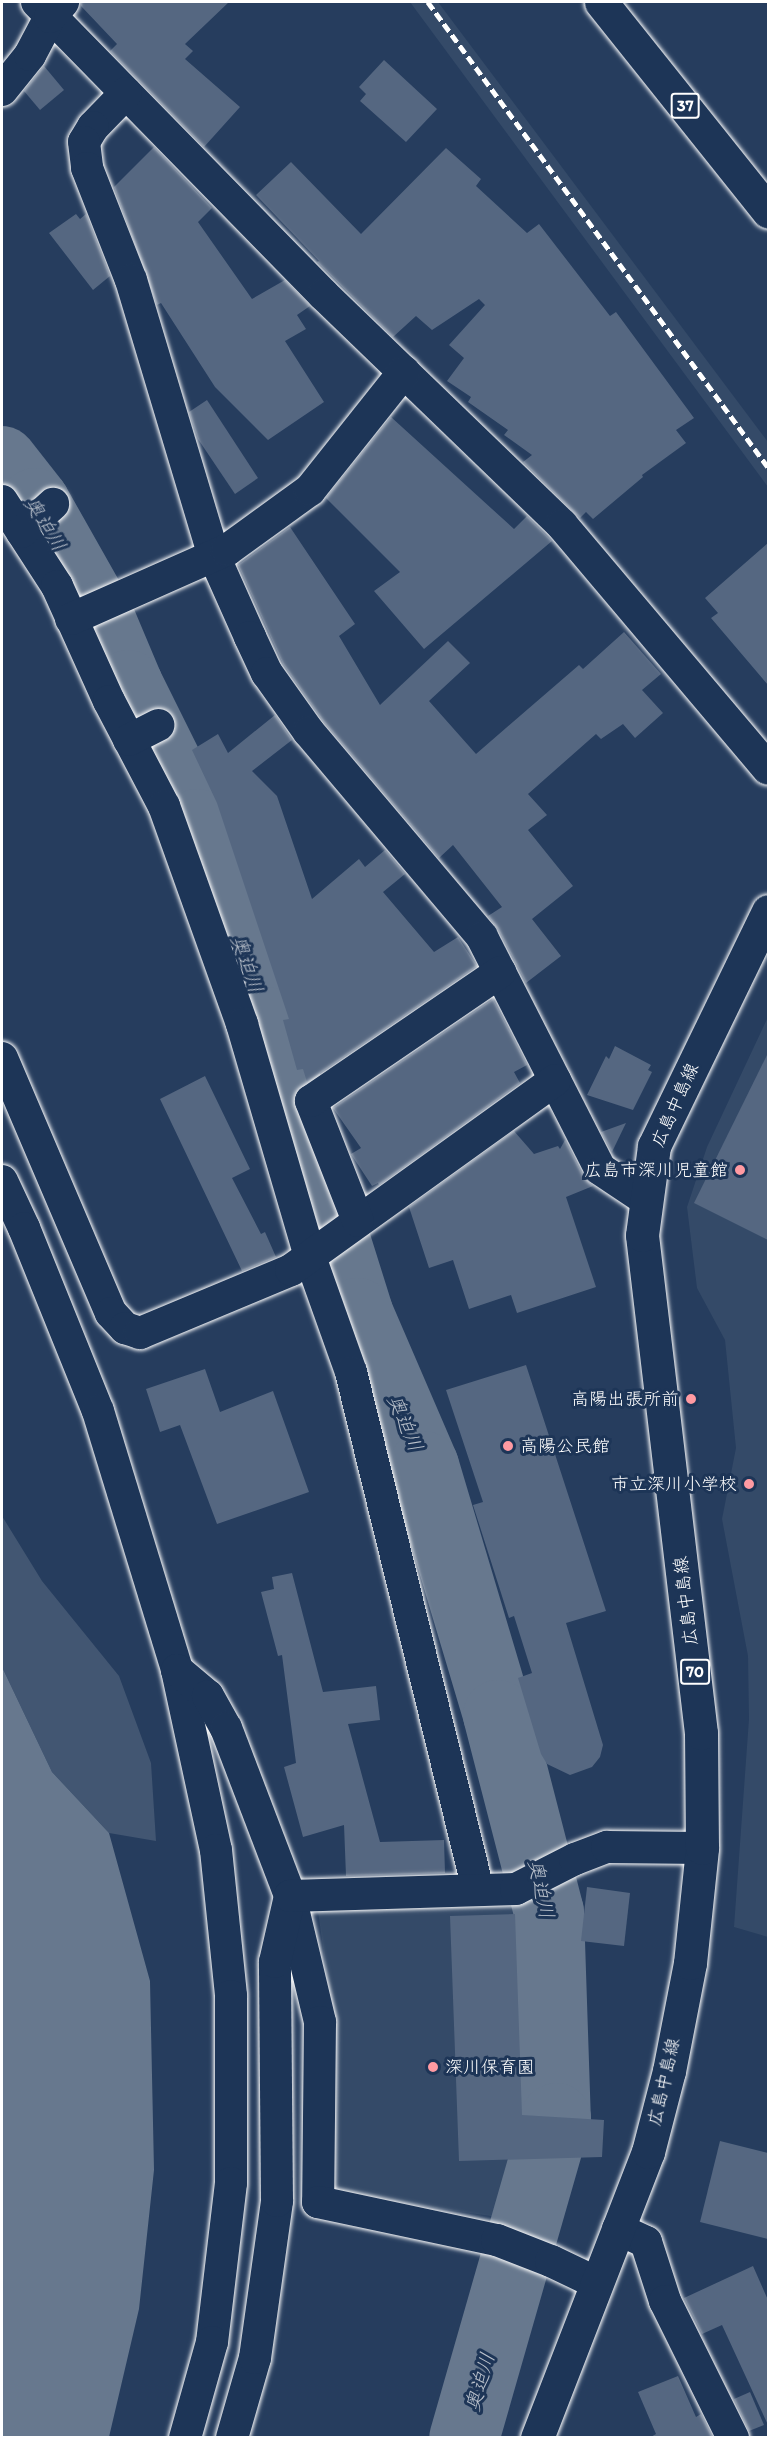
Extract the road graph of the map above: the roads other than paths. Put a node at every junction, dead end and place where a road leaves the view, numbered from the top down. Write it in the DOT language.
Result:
graph roads {
  1 [pos="601,2"];
  2 [pos="50,6"];
  3 [pos="2,90"];
  4 [pos="126,93"];
  5 [pos="768,211"];
  6 [pos="404,372"];
  7 [pos="2,501"];
  8 [pos="53,504"];
  9 [pos="22,532"];
  10 [pos="214,556"];
  11 [pos="71,618"];
  12 [pos="159,725"];
  13 [pos="129,740"];
  14 [pos="768,769"];
  15 [pos="768,911"];
  16 [pos="500,972"];
  17 [pos="2,1058"];
  18 [pos="555,1080"];
  19 [pos="2,1181"];
  20 [pos="645,1199"];
  21 [pos="333,1239"];
  22 [pos="177,1670"];
  23 [pos="702,1848"];
  24 [pos="477,1890"];
  25 [pos="290,1896"];
  26 [pos="618,2229"];
  27 [pos="597,2283"];
  28 [pos="185,2438"];
  29 [pos="232,2438"];
  30 [pos="537,2438"];
  31 [pos="732,2438"];
  1 -- 5 [label="main road, 37"];
  2 -- 3 [label="street"];
  2 -- 4 [label="street"];
  4 -- 6 [label="street"];
  4 -- 10 [label="street"];
  6 -- 10 [label="street"];
  6 -- 14 [label="street"];
  7 -- 9 [label="street"];
  8 -- 9 [label="street"];
  9 -- 11 [label="street"];
  10 -- 11 [label="street"];
  10 -- 16 [label="street"];
  11 -- 13 [label="street"];
  12 -- 13 [label="street"];
  13 -- 21 [label="street"];
  15 -- 20 [label="main road, 広島中島線 / 70"];
  16 -- 18 [label="street"];
  16 -- 21 [label="street"];
  17 -- 21 [label="street"];
  18 -- 20 [label="street"];
  18 -- 21 [label="street"];
  19 -- 22 [label="street"];
  20 -- 23 [label="main road, 広島中島線 / 70"];
  21 -- 24 [label="street"];
  22 -- 25 [label="street"];
  22 -- 28 [label="street"];
  23 -- 24 [label="street"];
  23 -- 26 [label="main road, 広島中島線 / 70"];
  24 -- 25 [label="street"];
  25 -- 27 [label="street"];
  25 -- 29 [label="street"];
  26 -- 27 [label="main road, 広島中島線 / 70"];
  26 -- 31 [label="street"];
  27 -- 30 [label="main road, 広島中島線 / 70"];
}
